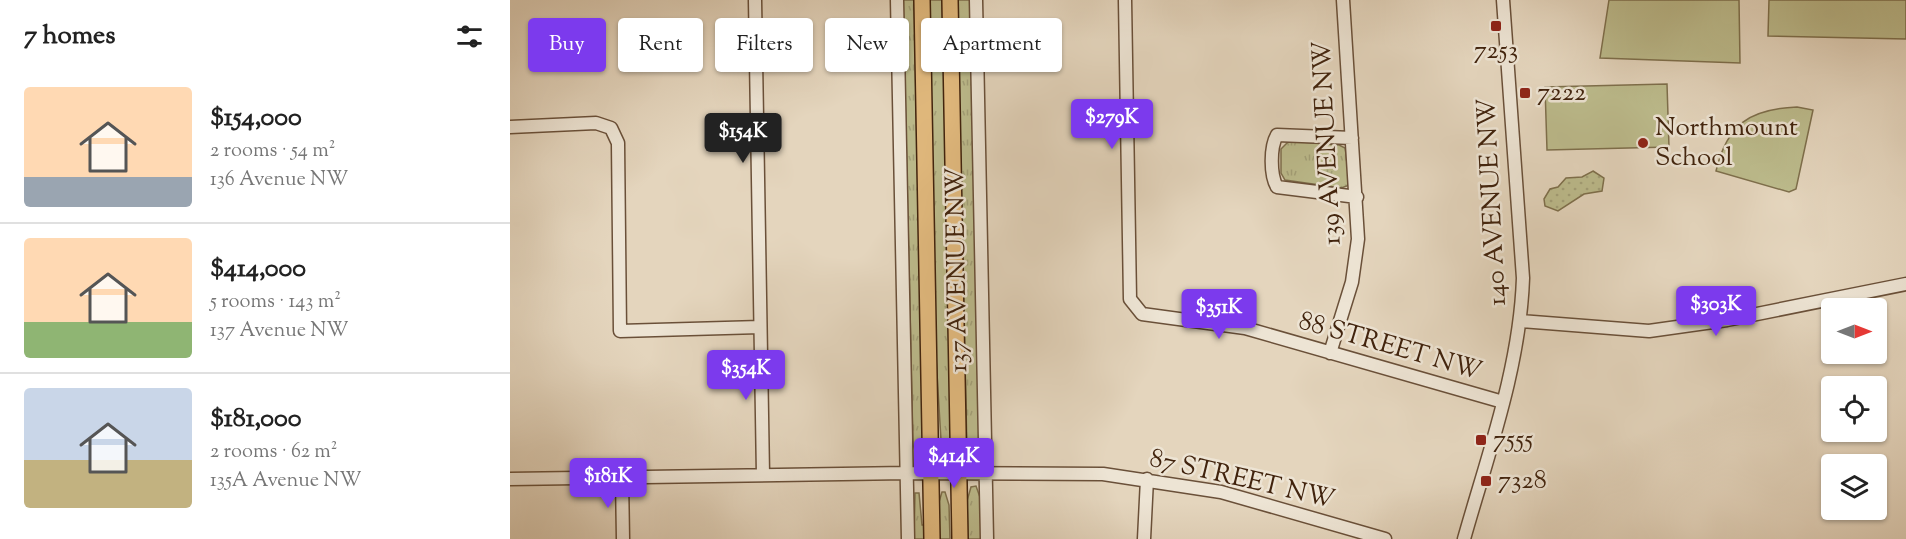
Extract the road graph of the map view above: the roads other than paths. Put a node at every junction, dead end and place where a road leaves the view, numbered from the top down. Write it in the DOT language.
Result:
graph roads {
  1 [pos="755,0"];
  2 [pos="897,0"];
  3 [pos="922,0"];
  4 [pos="950,0"];
  5 [pos="976,0"];
  6 [pos="1125,0"];
  7 [pos="1343,0"];
  8 [pos="1503,0"];
  9 [pos="510,127"];
  10 [pos="1352,138"];
  11 [pos="1357,197"];
  12 [pos="1906,284"];
  13 [pos="1522,321"];
  14 [pos="760,327"];
  15 [pos="1330,353"];
  16 [pos="1503,402"];
  17 [pos="906,473"];
  18 [pos="931,474"];
  19 [pos="959,474"];
  20 [pos="986,474"];
  21 [pos="763,475"];
  22 [pos="622,478"];
  23 [pos="510,479"];
  24 [pos="1148,479"];
  25 [pos="623,539"];
  26 [pos="908,539"];
  27 [pos="932,539"];
  28 [pos="960,539"];
  29 [pos="987,539"];
  30 [pos="1144,539"];
  31 [pos="1385,539"];
  32 [pos="1464,539"];
  1 -- 14 [label="street"];
  2 -- 17 [label="street"];
  3 -- 18 [label="main road, 137 AVENUE NW"];
  4 -- 19 [label="main road, 137 AVENUE NW"];
  5 -- 20 [label="street, 137 AVENUE NW"];
  6 -- 15 [label="street, 88 STREET NW"];
  7 -- 10 [label="street, 139 AVENUE NW"];
  8 -- 13 [label="street, 140 AVENUE NW"];
  9 -- 14 [label="street"];
  10 -- 11 [label="street, 139 AVENUE NW"];
  10 -- 11 [label="street"];
  11 -- 15 [label="street, 139 AVENUE NW"];
  12 -- 13 [label="street"];
  13 -- 16 [label="street, 140 AVENUE NW"];
  14 -- 21 [label="street"];
  15 -- 16 [label="street, 88 STREET NW"];
  16 -- 32 [label="street, 140 AVENUE NW"];
  17 -- 18 [label="street, 87 STREET NW"];
  17 -- 21 [label="street, 87 STREET NW"];
  17 -- 26 [label="street"];
  18 -- 19 [label="street, 87 STREET NW"];
  18 -- 27 [label="main road, 137 AVENUE NW"];
  19 -- 20 [label="street, 87 STREET NW"];
  19 -- 28 [label="main road, 137 AVENUE NW"];
  20 -- 24 [label="street, 87 STREET NW"];
  20 -- 29 [label="street, 137 AVENUE NW"];
  21 -- 22 [label="street, 87 STREET NW"];
  22 -- 23 [label="street, 87 STREET NW"];
  22 -- 25 [label="street"];
  24 -- 30 [label="street"];
  24 -- 31 [label="street, 87 STREET NW"];
}
